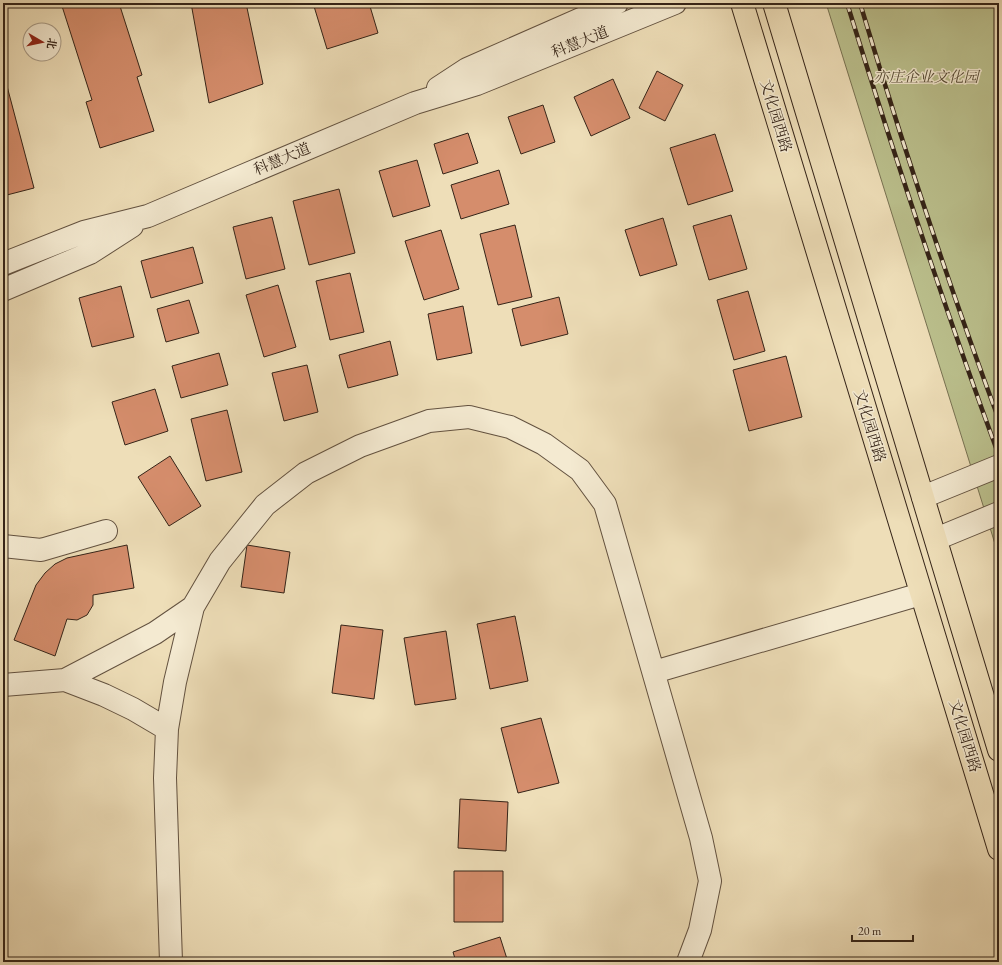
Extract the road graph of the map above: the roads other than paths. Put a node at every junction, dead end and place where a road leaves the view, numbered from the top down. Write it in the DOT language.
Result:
graph roads {
  1 [pos="617,3"];
  2 [pos="675,3"];
  3 [pos="742,3"];
  4 [pos="774,3"];
  5 [pos="415,103"];
  6 [pos="148,216"];
  7 [pos="3,264"];
  8 [pos="3,290"];
  9 [pos="999,466"];
  10 [pos="923,497"];
  11 [pos="999,513"];
  12 [pos="106,531"];
  13 [pos="936,539"];
  14 [pos="3,546"];
  15 [pos="922,594"];
  16 [pos="193,608"];
  17 [pos="654,672"];
  18 [pos="65,680"];
  19 [pos="3,685"];
  20 [pos="167,729"];
  21 [pos="999,750"];
  22 [pos="999,849"];
  23 [pos="171,962"];
  24 [pos="688,962"];
  1 -- 5 [label="street, 科慧大道"];
  2 -- 5 [label="street, 科慧大道"];
  3 -- 15 [label="main road, 文化园西路"];
  4 -- 10 [label="main road, 文化园西路"];
  5 -- 6 [label="street, 科慧大道"];
  6 -- 7 [label="street, 科慧大道"];
  6 -- 8 [label="street, 科慧大道"];
  9 -- 10 [label="street"];
  10 -- 13 [label="main road, 文化园西路"];
  11 -- 13 [label="street"];
  12 -- 14 [label="street"];
  13 -- 21 [label="main road, 文化园西路"];
  15 -- 17 [label="street"];
  15 -- 22 [label="main road, 文化园西路"];
  16 -- 17 [label="street"];
  16 -- 18 [label="street"];
  16 -- 20 [label="street"];
  17 -- 24 [label="street"];
  18 -- 19 [label="street"];
  18 -- 20 [label="street"];
  20 -- 23 [label="street"];
}
